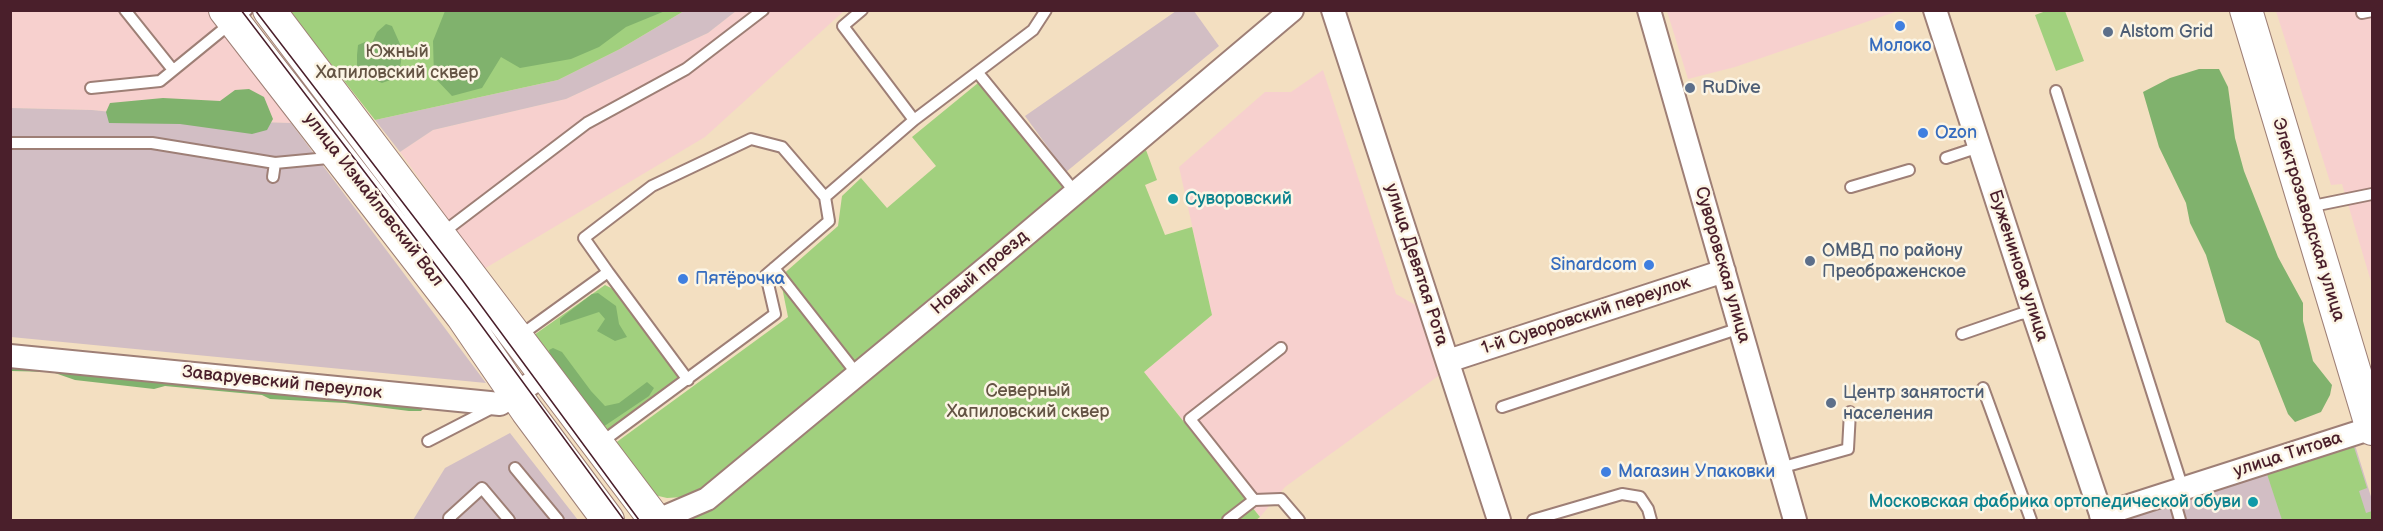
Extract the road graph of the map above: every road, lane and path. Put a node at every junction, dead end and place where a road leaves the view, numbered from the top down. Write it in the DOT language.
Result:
graph roads {
  1 [pos="125,10"];
  2 [pos="269,10"];
  3 [pos="763,10"];
  4 [pos="862,10"];
  5 [pos="1292,10"];
  6 [pos="1333,10"];
  7 [pos="1649,10"];
  8 [pos="1935,10"];
  9 [pos="2246,10"];
  10 [pos="1044,12"];
  11 [pos="236,14"];
  12 [pos="173,70"];
  13 [pos="978,73"];
  14 [pos="92,88"];
  15 [pos="2056,91"];
  16 [pos="914,120"];
  17 [pos="10,143"];
  18 [pos="1979,147"];
  19 [pos="336,152"];
  20 [pos="1946,158"];
  21 [pos="275,163"];
  22 [pos="1909,170"];
  23 [pos="273,177"];
  24 [pos="1851,187"];
  25 [pos="1075,192"];
  26 [pos="2373,194"];
  27 [pos="825,196"];
  28 [pos="2304,207"];
  29 [pos="427,244"];
  30 [pos="774,268"];
  31 [pos="1724,271"];
  32 [pos="608,272"];
  33 [pos="2032,312"];
  34 [pos="1740,328"];
  35 [pos="1962,334"];
  36 [pos="516,338"];
  37 [pos="1281,348"];
  38 [pos="10,356"];
  39 [pos="1448,361"];
  40 [pos="857,374"];
  41 [pos="544,375"];
  42 [pos="688,380"];
  43 [pos="1983,388"];
  44 [pos="508,399"];
  45 [pos="1502,407"];
  46 [pos="1850,412"];
  47 [pos="2372,428"];
  48 [pos="428,441"];
  49 [pos="599,444"];
  50 [pos="515,468"];
  51 [pos="1779,468"];
  52 [pos="2178,491"];
  53 [pos="1254,500"];
  54 [pos="2099,518"];
  55 [pos="451,520"];
  56 [pos="509,520"];
  57 [pos="558,520"];
  58 [pos="608,520"];
  59 [pos="657,520"];
  60 [pos="1228,520"];
  61 [pos="1299,520"];
  62 [pos="1498,520"];
  63 [pos="1533,520"];
  64 [pos="1651,520"];
  65 [pos="1795,520"];
  66 [pos="2031,520"];
  67 [pos="2180,520"];
  1 -- 12 [label="lane"];
  2 -- 29 [label="main road, улица Измайловский Вал"];
  3 -- 29 [label="lane"];
  4 -- 16 [label="lane"];
  5 -- 25 [label="street, Новый проезд"];
  6 -- 39 [label="street, улица Девятая Рота"];
  7 -- 31 [label="street, Суворовская улица"];
  8 -- 18 [label="street, Буженинова улица"];
  9 -- 28 [label="main road, Электрозаводская улица"];
  10 -- 13 [label="lane"];
  11 -- 12 [label="lane"];
  11 -- 19 [label="main road, улица Измайловский Вал"];
  12 -- 14 [label="lane"];
  13 -- 16 [label="lane"];
  13 -- 25 [label="lane"];
  15 -- 52 [label="lane"];
  16 -- 27 [label="lane"];
  17 -- 21 [label="lane"];
  18 -- 20 [label="lane"];
  18 -- 33 [label="street, Буженинова улица"];
  19 -- 21 [label="lane"];
  19 -- 29 [label="main road, улица Измайловский Вал"];
  21 -- 23 [label="lane"];
  22 -- 24 [label="lane"];
  25 -- 40 [label="street, Новый проезд"];
  26 -- 28 [label="lane"];
  27 -- 30 [label="lane"];
  27 -- 32 [label="lane"];
  28 -- 47 [label="main road, Электрозаводская улица"];
  29 -- 36 [label="main road, улица Измайловский Вал"];
  29 -- 44 [label="main road, улица Измайловский Вал"];
  30 -- 40 [label="lane"];
  30 -- 42 [label="lane"];
  31 -- 34 [label="street, Суворовская улица"];
  31 -- 39 [label="street, 1-й Суворовский переулок"];
  32 -- 36 [label="lane"];
  32 -- 42 [label="lane"];
  33 -- 35 [label="lane"];
  33 -- 54 [label="street, Буженинова улица"];
  34 -- 45 [label="lane"];
  34 -- 51 [label="street, Суворовская улица"];
  36 -- 41 [label="main road, улица Измайловский Вал"];
  37 -- 53 [label="lane"];
  38 -- 44 [label="street, Заваруевский переулок"];
  39 -- 62 [label="street, улица Девятая Рота"];
  40 -- 59 [label="street, Новый проезд"];
  41 -- 44 [label="street"];
  41 -- 49 [label="main road, улица Измайловский Вал"];
  42 -- 49 [label="lane"];
  43 -- 66 [label="lane"];
  44 -- 48 [label="lane"];
  44 -- 58 [label="main road, улица Измайловский Вал"];
  46 -- 51 [label="lane"];
  47 -- 52 [label="street, улица Титова"];
  49 -- 59 [label="main road, улица Измайловский Вал"];
  50 -- 57 [label="lane"];
  51 -- 65 [label="street, Суворовская улица"];
  52 -- 54 [label="street, улица Титова"];
  52 -- 67 [label="lane"];
  53 -- 60 [label="lane"];
  53 -- 61 [label="lane"];
  55 -- 56 [label="lane"];
  63 -- 64 [label="lane"];
}
